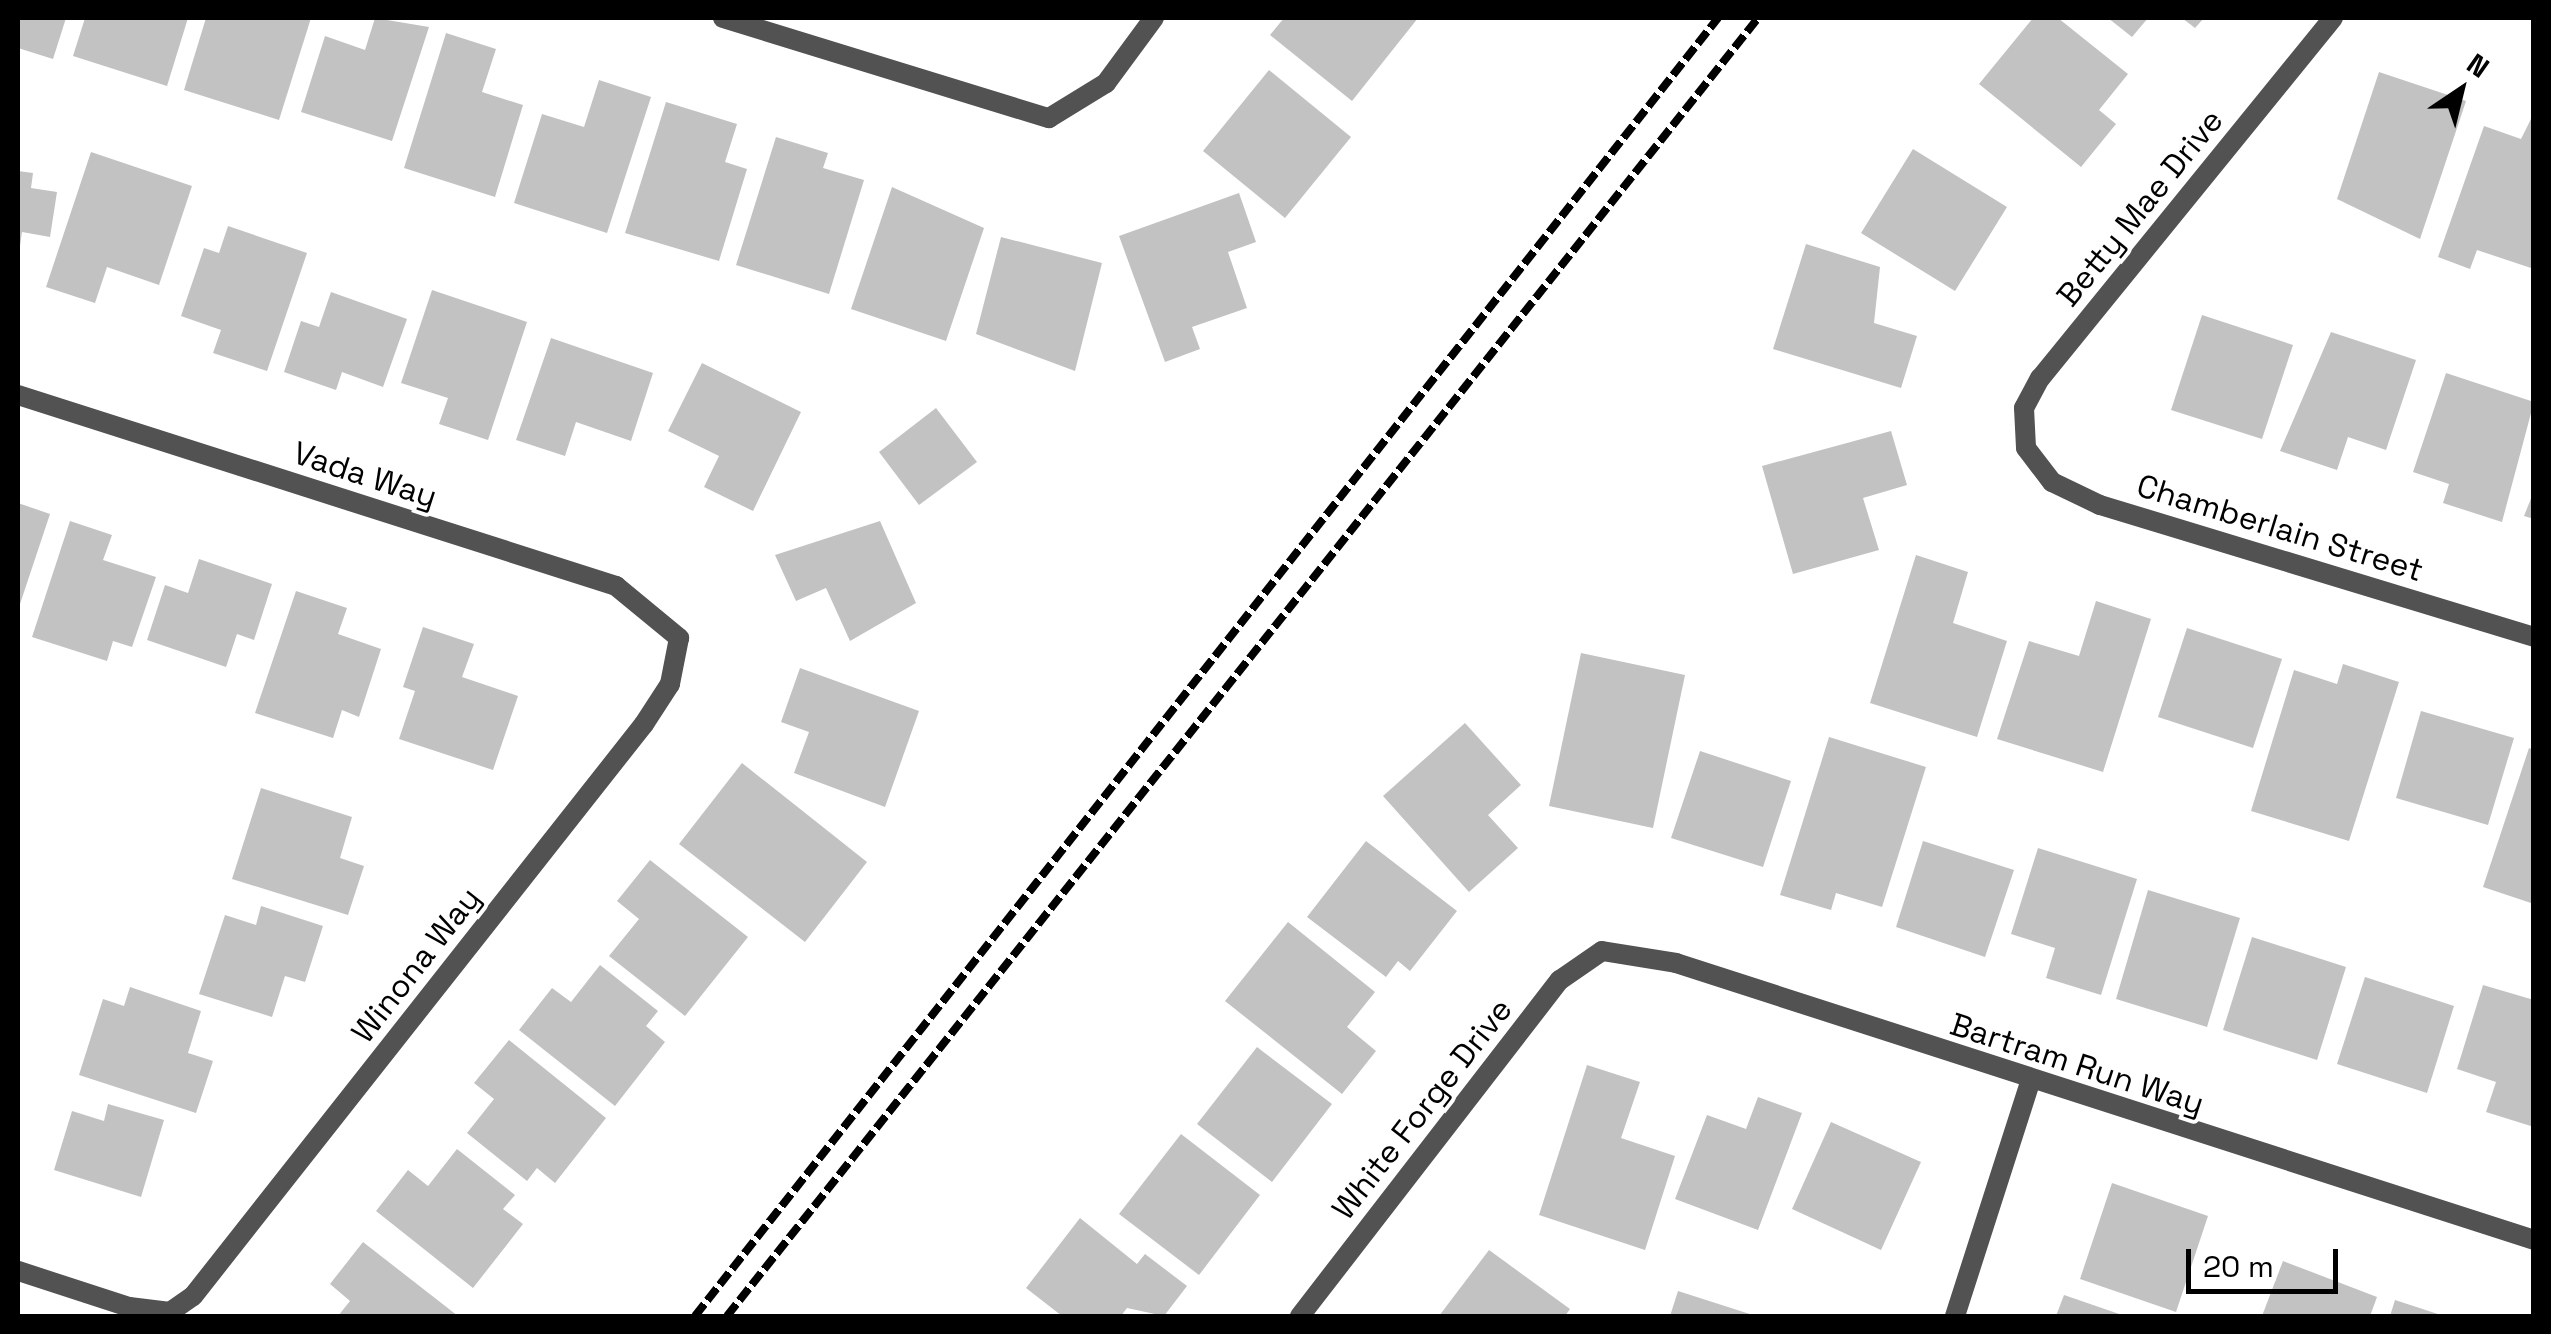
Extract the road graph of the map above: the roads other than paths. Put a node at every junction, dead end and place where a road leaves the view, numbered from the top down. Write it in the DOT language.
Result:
graph roads {
  1 [pos="723,18"];
  2 [pos="1154,18"];
  3 [pos="2333,18"];
  4 [pos="18,395"];
  5 [pos="2026,448"];
  6 [pos="2534,637"];
  7 [pos="680,638"];
  8 [pos="1602,951"];
  9 [pos="2030,1082"];
  10 [pos="2534,1240"];
  11 [pos="18,1271"];
  12 [pos="1300,1316"];
  13 [pos="1955,1316"];
  1 -- 2 [label="street"];
  3 -- 5 [label="street, Betty Mae Drive"];
  4 -- 7 [label="street, Vada Way"];
  5 -- 6 [label="street, Chamberlain Street"];
  7 -- 11 [label="street, Winona Way"];
  8 -- 9 [label="street, Bartram Run Way"];
  8 -- 12 [label="street, White Forge Drive"];
  9 -- 10 [label="street, Bartram Run Way"];
  9 -- 13 [label="street"];
}
